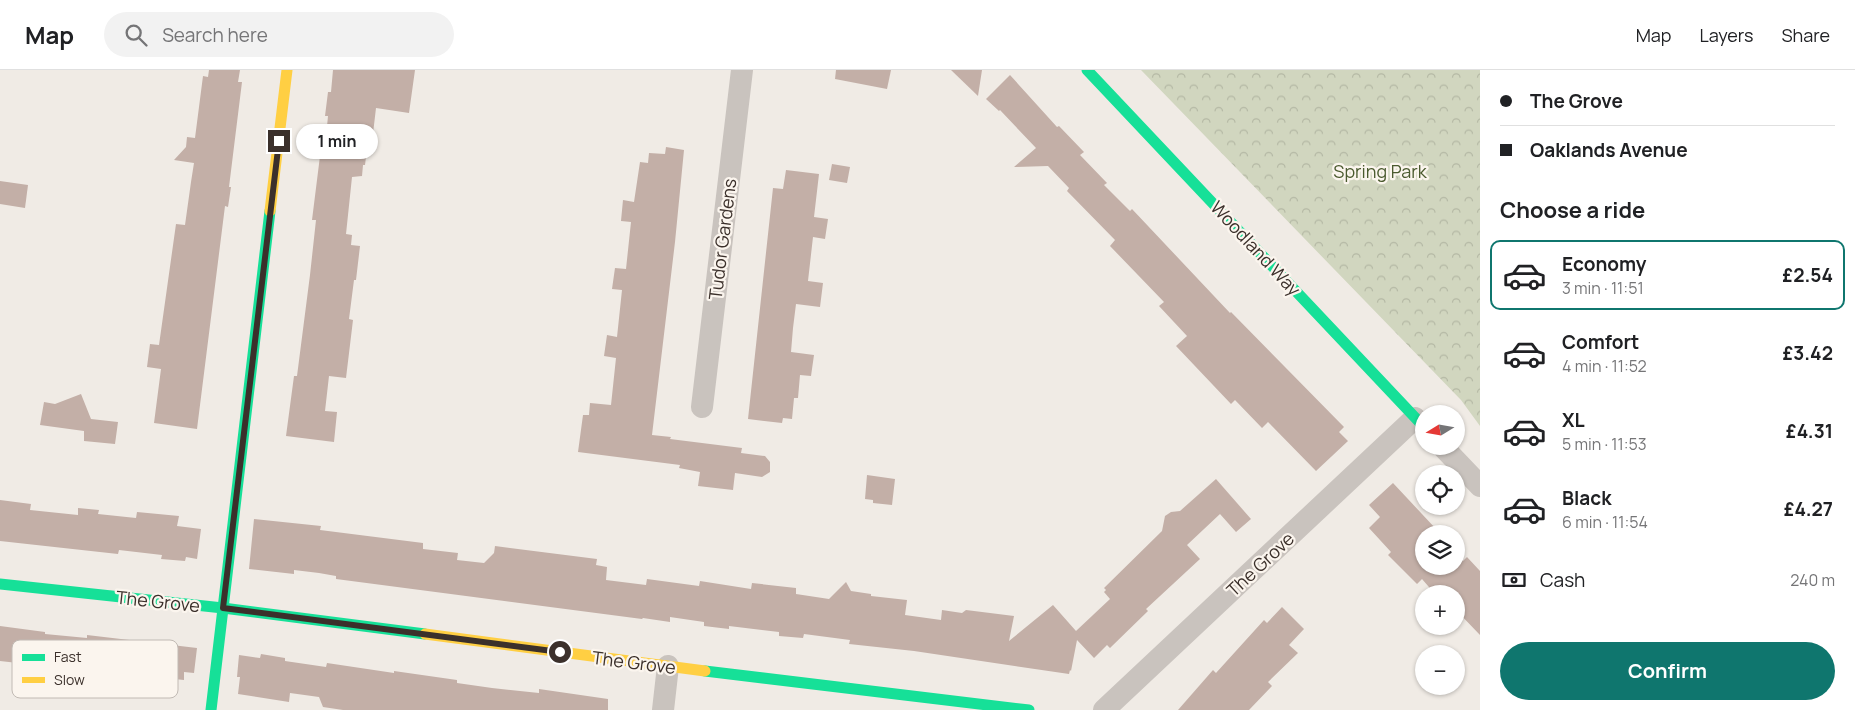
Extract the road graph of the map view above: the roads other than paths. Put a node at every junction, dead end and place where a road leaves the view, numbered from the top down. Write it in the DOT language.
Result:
graph roads {
  1 [pos="287,70"];
  2 [pos="742,70"];
  3 [pos="1087,70"];
  4 [pos="702,407"];
  5 [pos="1415,417"];
  6 [pos="1415,427"];
  7 [pos="1451,455"];
  8 [pos="1480,486"];
  9 [pos="0,584"];
  10 [pos="223,608"];
  11 [pos="668,666"];
  12 [pos="211,710"];
  13 [pos="662,710"];
  14 [pos="1029,710"];
  15 [pos="1104,710"];
  1 -- 10 [label="street"];
  2 -- 4 [label="street, Tudor Gardens"];
  3 -- 5 [label="street, Woodland Way"];
  6 -- 15 [label="street, The Grove"];
  7 -- 8 [label="street"];
  9 -- 10 [label="street, The Grove"];
  10 -- 11 [label="street, The Grove"];
  10 -- 12 [label="street"];
  11 -- 13 [label="street"];
  11 -- 14 [label="street, The Grove"];
}
